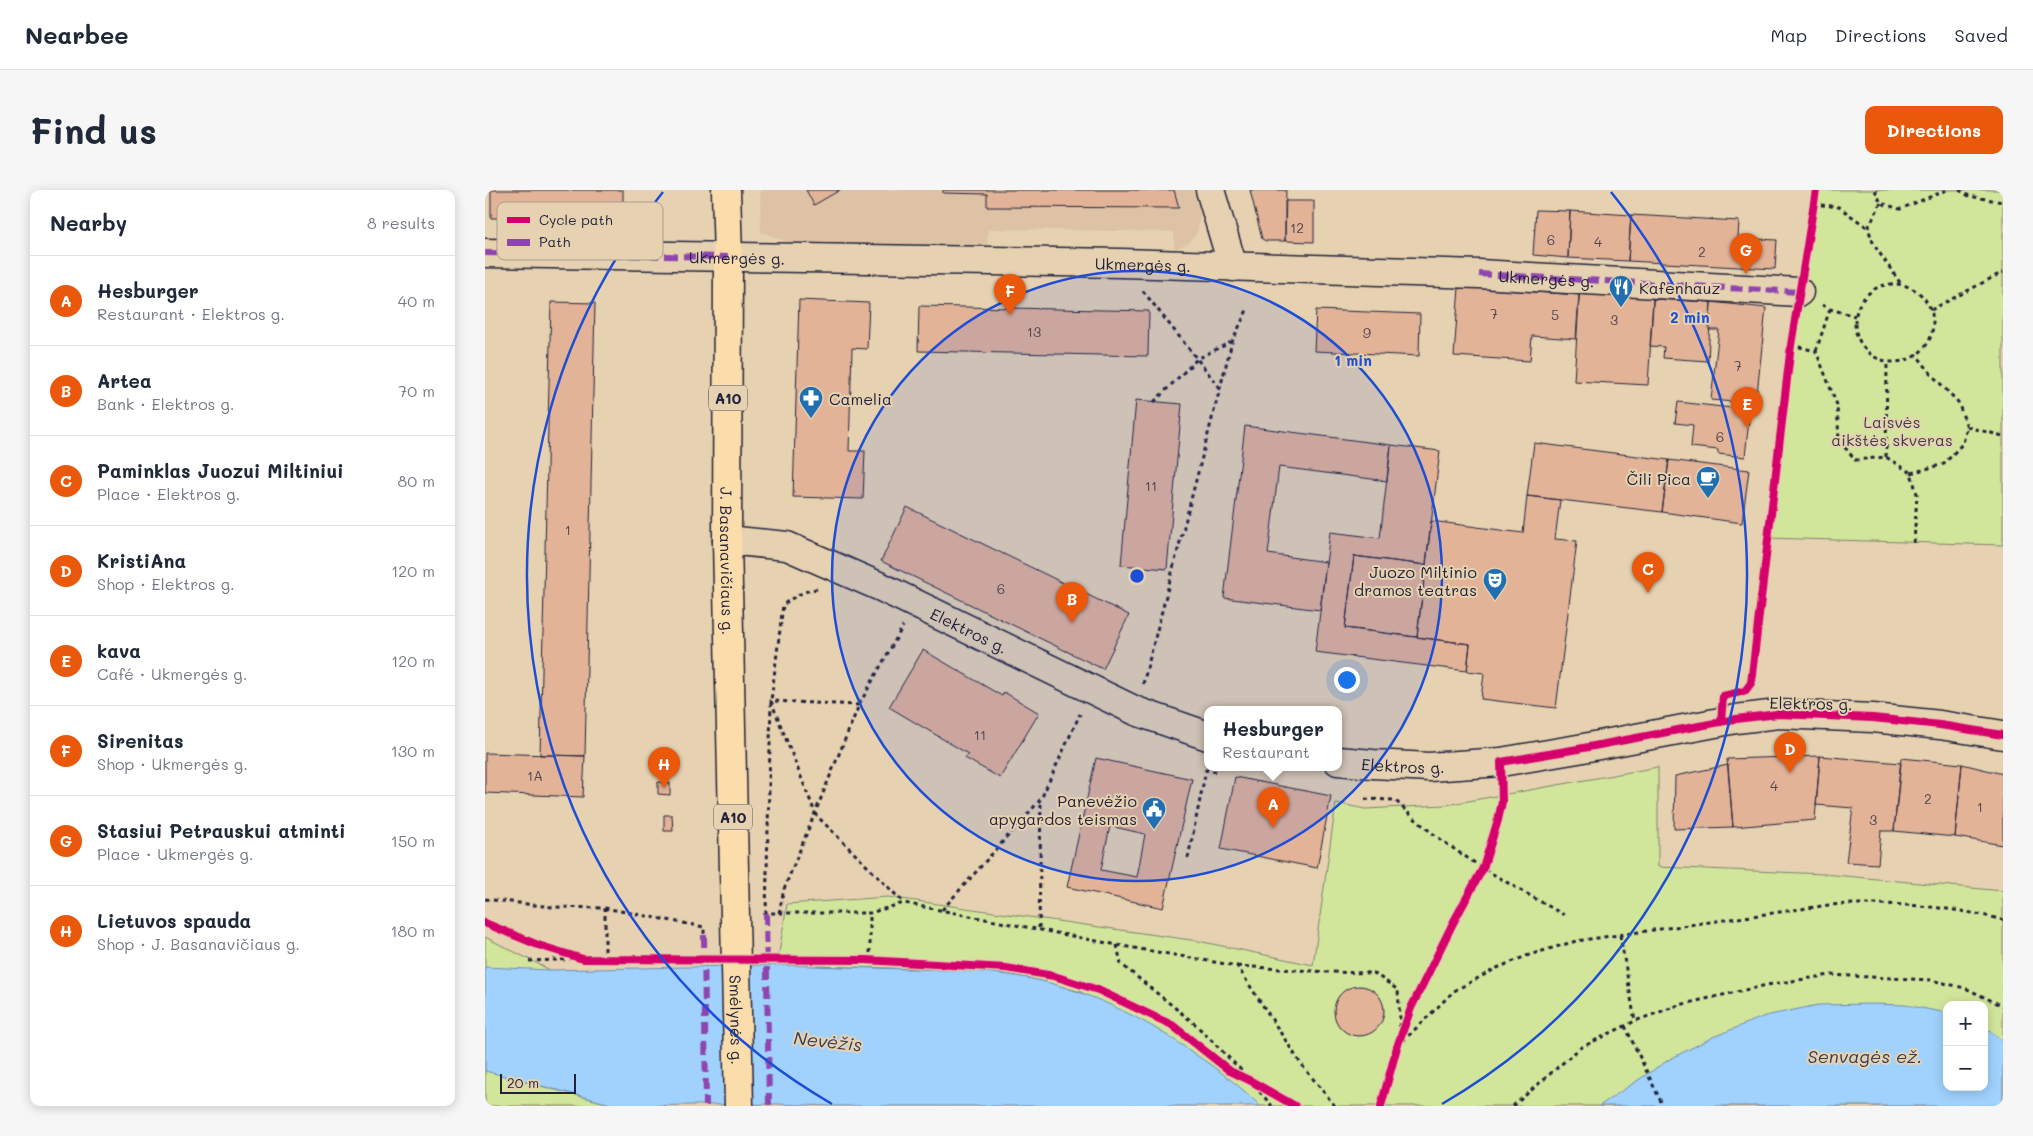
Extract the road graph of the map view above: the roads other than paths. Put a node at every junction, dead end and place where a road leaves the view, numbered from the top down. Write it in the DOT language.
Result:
graph roads {
  1 [pos="726,190"];
  2 [pos="1210,190"];
  3 [pos="663,256"];
  4 [pos="728,257"];
  5 [pos="1233,267"];
  6 [pos="1799,292"];
  7 [pos="727,540"];
  8 [pos="1204,735"];
  9 [pos="2003,735"];
  10 [pos="1342,761"];
  11 [pos="736,933"];
  12 [pos="739,1106"];
  1 -- 4 [label="highway, J. Basanavičiaus g. / A10"];
  2 -- 5 [label="street"];
  3 -- 4 [label="street, Ukmergės g."];
  4 -- 5 [label="street, Ukmergės g."];
  4 -- 7 [label="highway, J. Basanavičiaus g. / A10"];
  5 -- 6 [label="street, Ukmergės g."];
  7 -- 8 [label="street, Elektros g."];
  7 -- 11 [label="highway, J. Basanavičiaus g. / A10"];
  9 -- 10 [label="street, Elektros g."];
  11 -- 12 [label="highway, Smėlynės g. / A10"];
}
